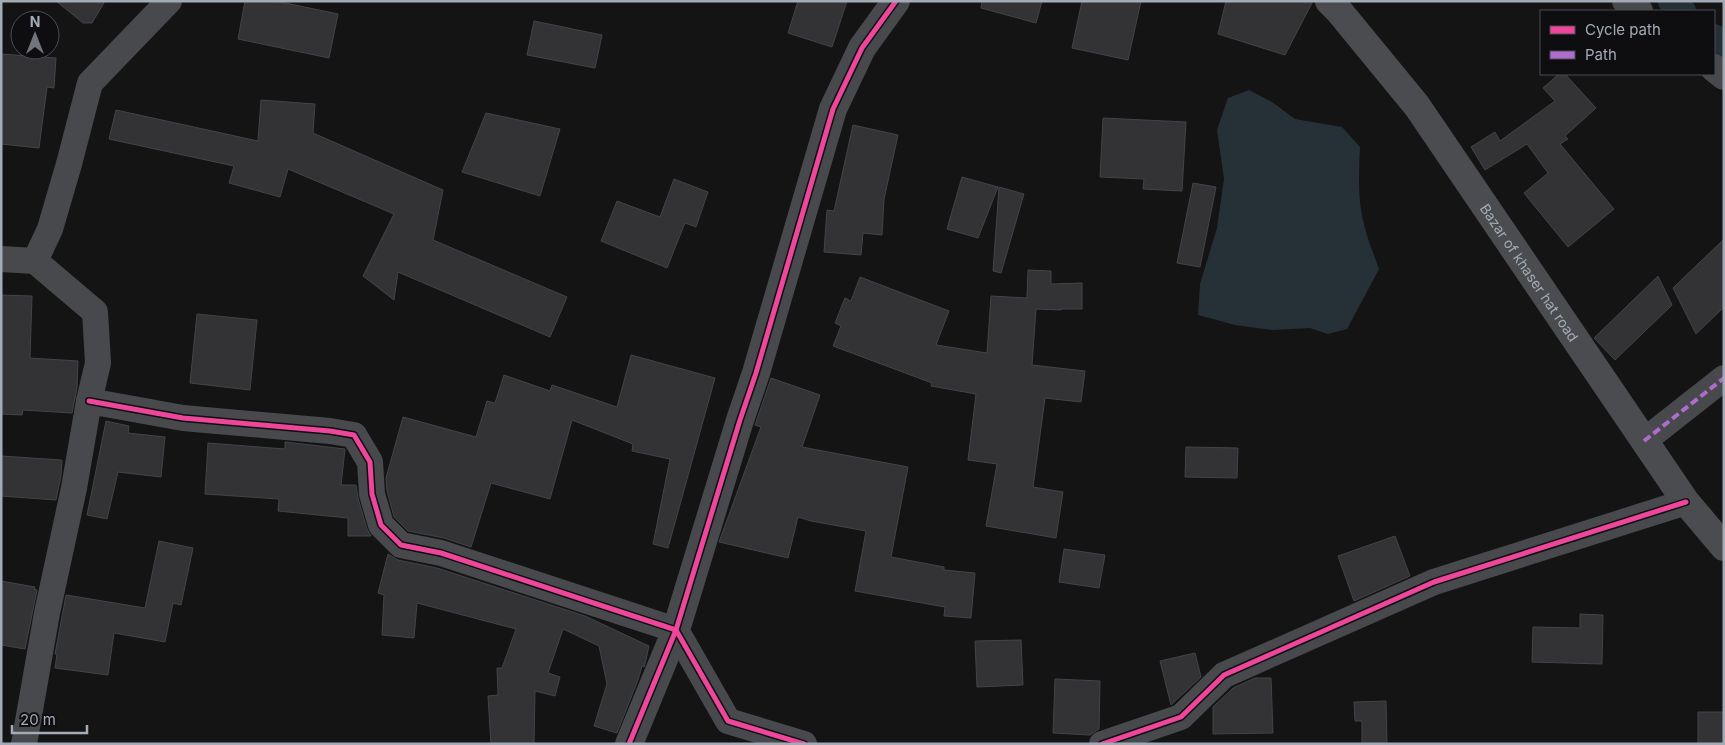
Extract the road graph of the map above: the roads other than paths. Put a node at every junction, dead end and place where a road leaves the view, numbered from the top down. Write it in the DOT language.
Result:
graph roads {
  1 [pos="169,1"];
  2 [pos="896,1"];
  3 [pos="1329,1"];
  4 [pos="1626,1"];
  5 [pos="1638,10"];
  6 [pos="1,259"];
  7 [pos="35,261"];
  8 [pos="1724,378"];
  9 [pos="88,401"];
  10 [pos="1644,441"];
  11 [pos="1686,502"];
  12 [pos="1724,547"];
  13 [pos="676,630"];
  14 [pos="24,744"];
  15 [pos="629,744"];
  16 [pos="804,744"];
  17 [pos="1102,744"];
  1 -- 7 [label="street"];
  2 -- 13 [label="street"];
  3 -- 10 [label="main road, Bazar of khaser hat road"];
  4 -- 5 [label="street"];
  6 -- 7 [label="street"];
  7 -- 9 [label="street"];
  8 -- 10 [label="street"];
  9 -- 13 [label="street"];
  9 -- 14 [label="street"];
  10 -- 11 [label="main road, Bazar of khaser hat road"];
  11 -- 12 [label="main road, Bazar of khaser hat road"];
  11 -- 17 [label="street"];
  13 -- 15 [label="street"];
  13 -- 16 [label="street"];
}
